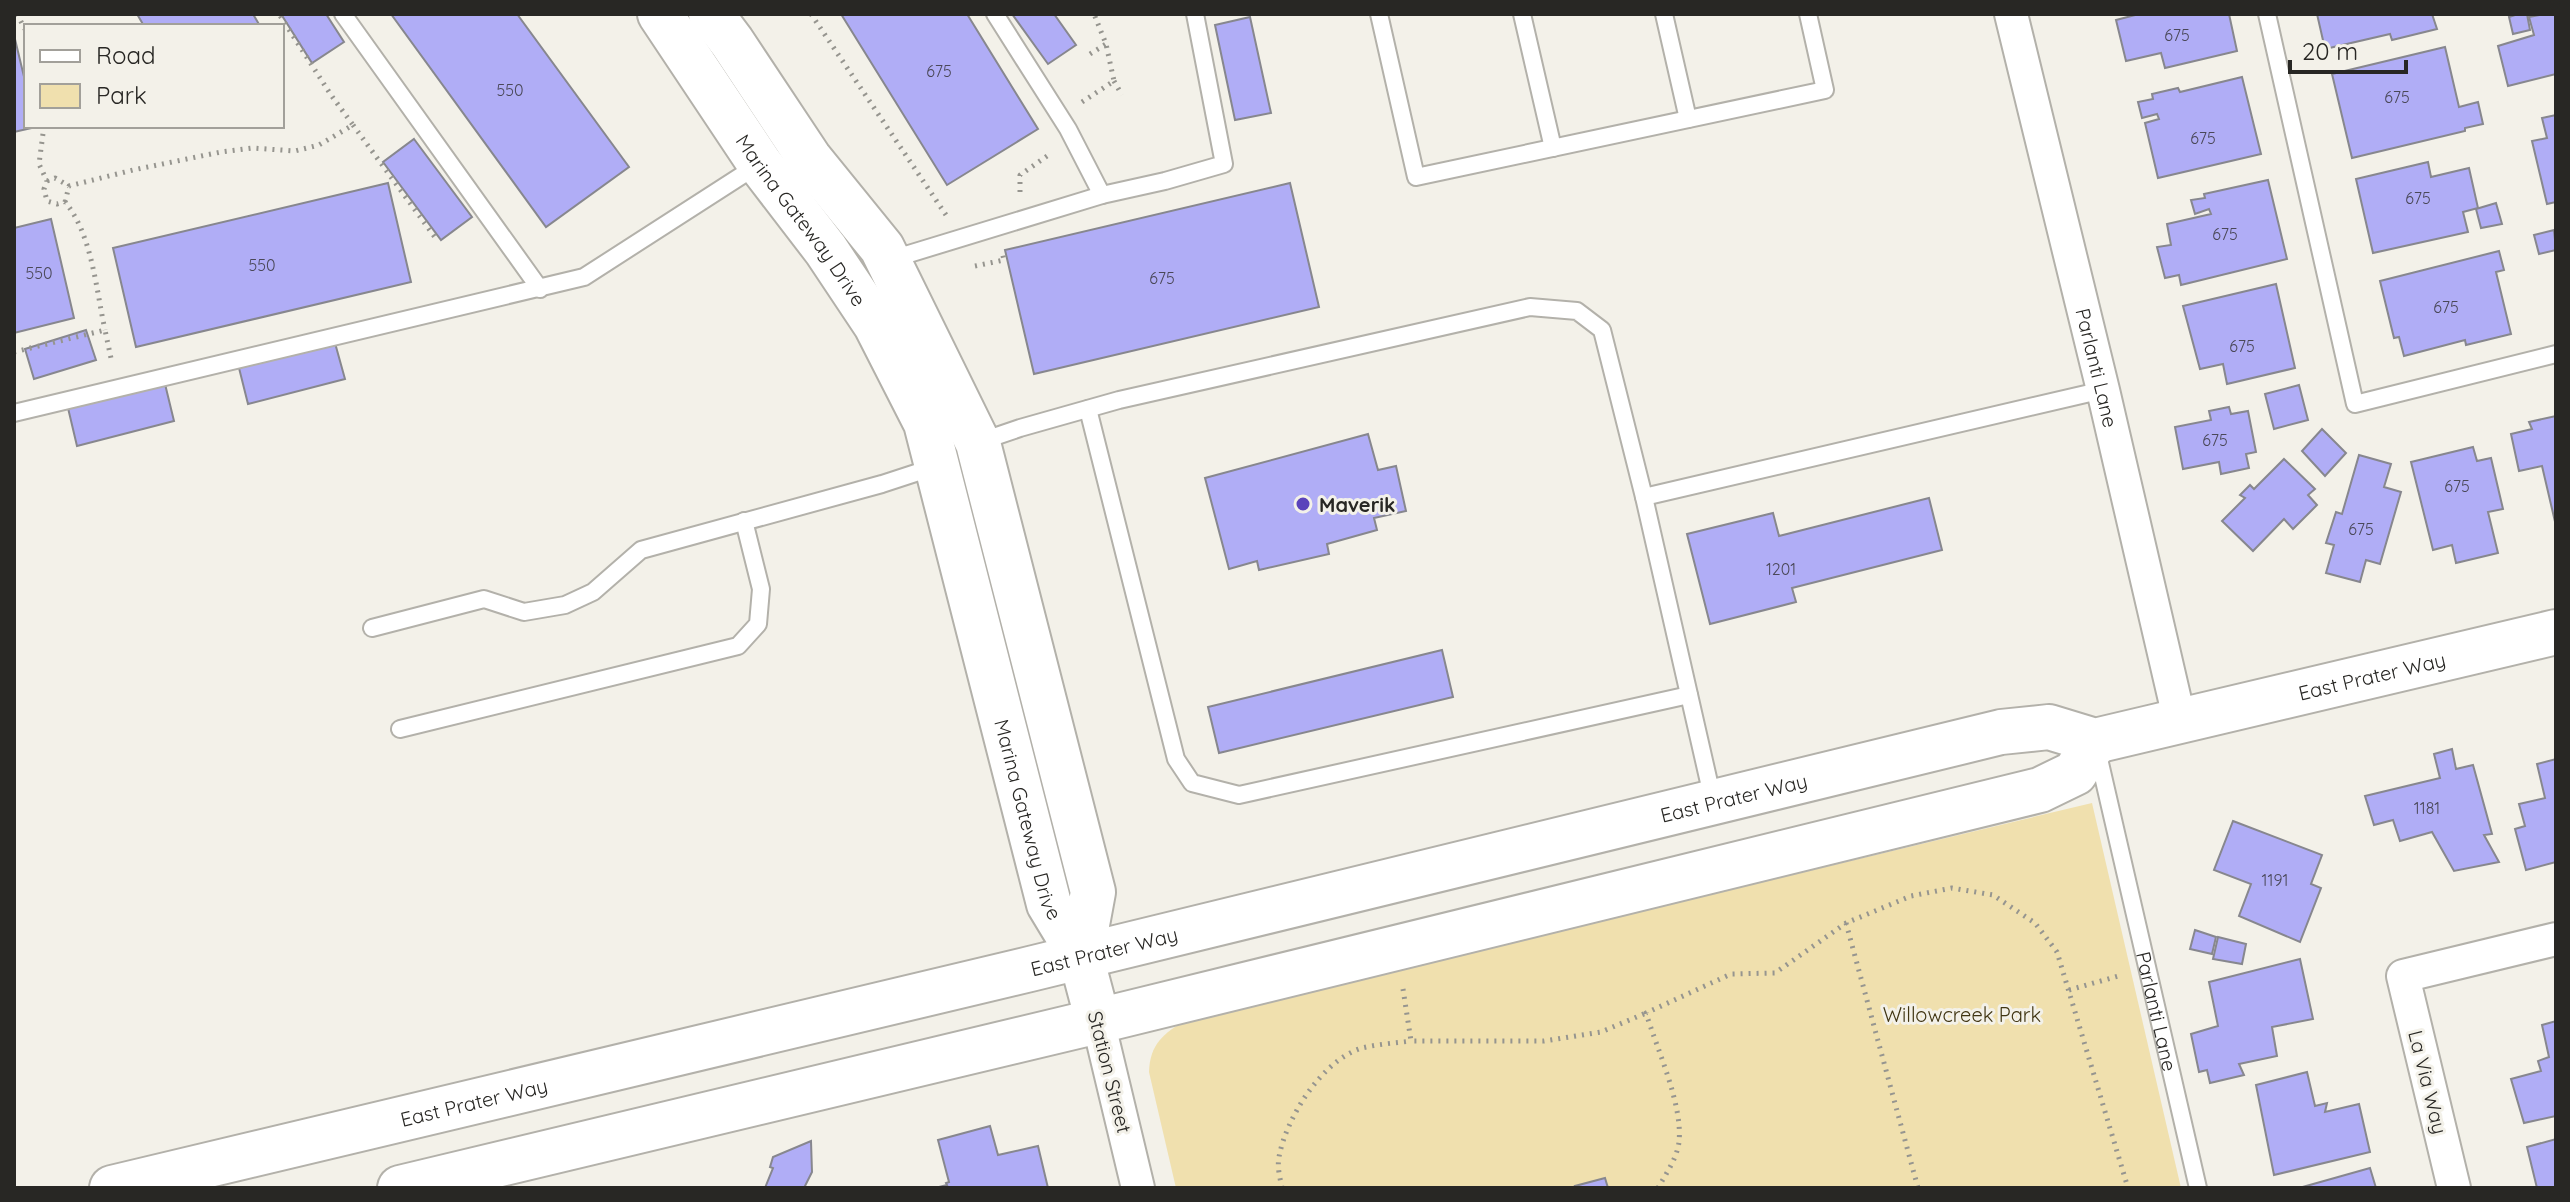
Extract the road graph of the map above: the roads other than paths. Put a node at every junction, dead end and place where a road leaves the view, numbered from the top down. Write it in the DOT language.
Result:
graph roads {
  1 [pos="343,14"];
  2 [pos="660,14"];
  3 [pos="711,14"];
  4 [pos="995,14"];
  5 [pos="1195,14"];
  6 [pos="1379,14"];
  7 [pos="1522,14"];
  8 [pos="1664,14"];
  9 [pos="1808,14"];
  10 [pos="2011,14"];
  11 [pos="2267,14"];
  12 [pos="1688,119"];
  13 [pos="1553,148"];
  14 [pos="760,164"];
  15 [pos="1102,195"];
  16 [pos="888,261"];
  17 [pos="540,289"];
  18 [pos="2556,354"];
  19 [pos="2103,390"];
  20 [pos="1088,409"];
  21 [pos="14,413"];
  22 [pos="957,454"];
  23 [pos="1644,497"];
  24 [pos="744,521"];
  25 [pos="372,628"];
  26 [pos="2556,632"];
  27 [pos="1689,695"];
  28 [pos="2180,722"];
  29 [pos="400,729"];
  30 [pos="2095,741"];
  31 [pos="1713,802"];
  32 [pos="2556,939"];
  33 [pos="1081,957"];
  34 [pos="1098,1021"];
  35 [pos="112,1188"];
  36 [pos="400,1188"];
  37 [pos="1138,1188"];
  38 [pos="2198,1188"];
  39 [pos="2454,1188"];
  1 -- 17 [label="lane"];
  2 -- 14 [label="main road, Marina Gateway Drive"];
  3 -- 16 [label="main road, Marina Gateway Drive"];
  4 -- 15 [label="lane"];
  5 -- 15 [label="lane"];
  6 -- 13 [label="lane"];
  7 -- 13 [label="lane"];
  8 -- 12 [label="lane"];
  9 -- 12 [label="lane"];
  10 -- 19 [label="street, Parlanti Lane"];
  11 -- 18 [label="lane"];
  12 -- 13 [label="lane"];
  14 -- 17 [label="lane"];
  14 -- 22 [label="main road, Marina Gateway Drive"];
  15 -- 16 [label="lane"];
  16 -- 22 [label="main road, Marina Gateway Drive"];
  17 -- 21 [label="lane"];
  19 -- 23 [label="lane"];
  19 -- 28 [label="street, Parlanti Lane"];
  20 -- 22 [label="lane"];
  20 -- 23 [label="lane"];
  20 -- 27 [label="lane"];
  22 -- 24 [label="lane"];
  22 -- 33 [label="main road, Marina Gateway Drive"];
  23 -- 27 [label="lane"];
  24 -- 25 [label="lane"];
  24 -- 29 [label="lane"];
  26 -- 28 [label="main road, East Prater Way"];
  27 -- 31 [label="lane"];
  28 -- 30 [label="main road, East Prater Way"];
  30 -- 31 [label="main road, East Prater Way"];
  30 -- 34 [label="main road"];
  30 -- 38 [label="lane, Parlanti Lane"];
  31 -- 33 [label="main road, East Prater Way"];
  32 -- 39 [label="street, La Via Way"];
  33 -- 34 [label="main road, Station Street"];
  33 -- 35 [label="main road, East Prater Way"];
  34 -- 36 [label="main road"];
  34 -- 37 [label="street, Station Street"];
}
